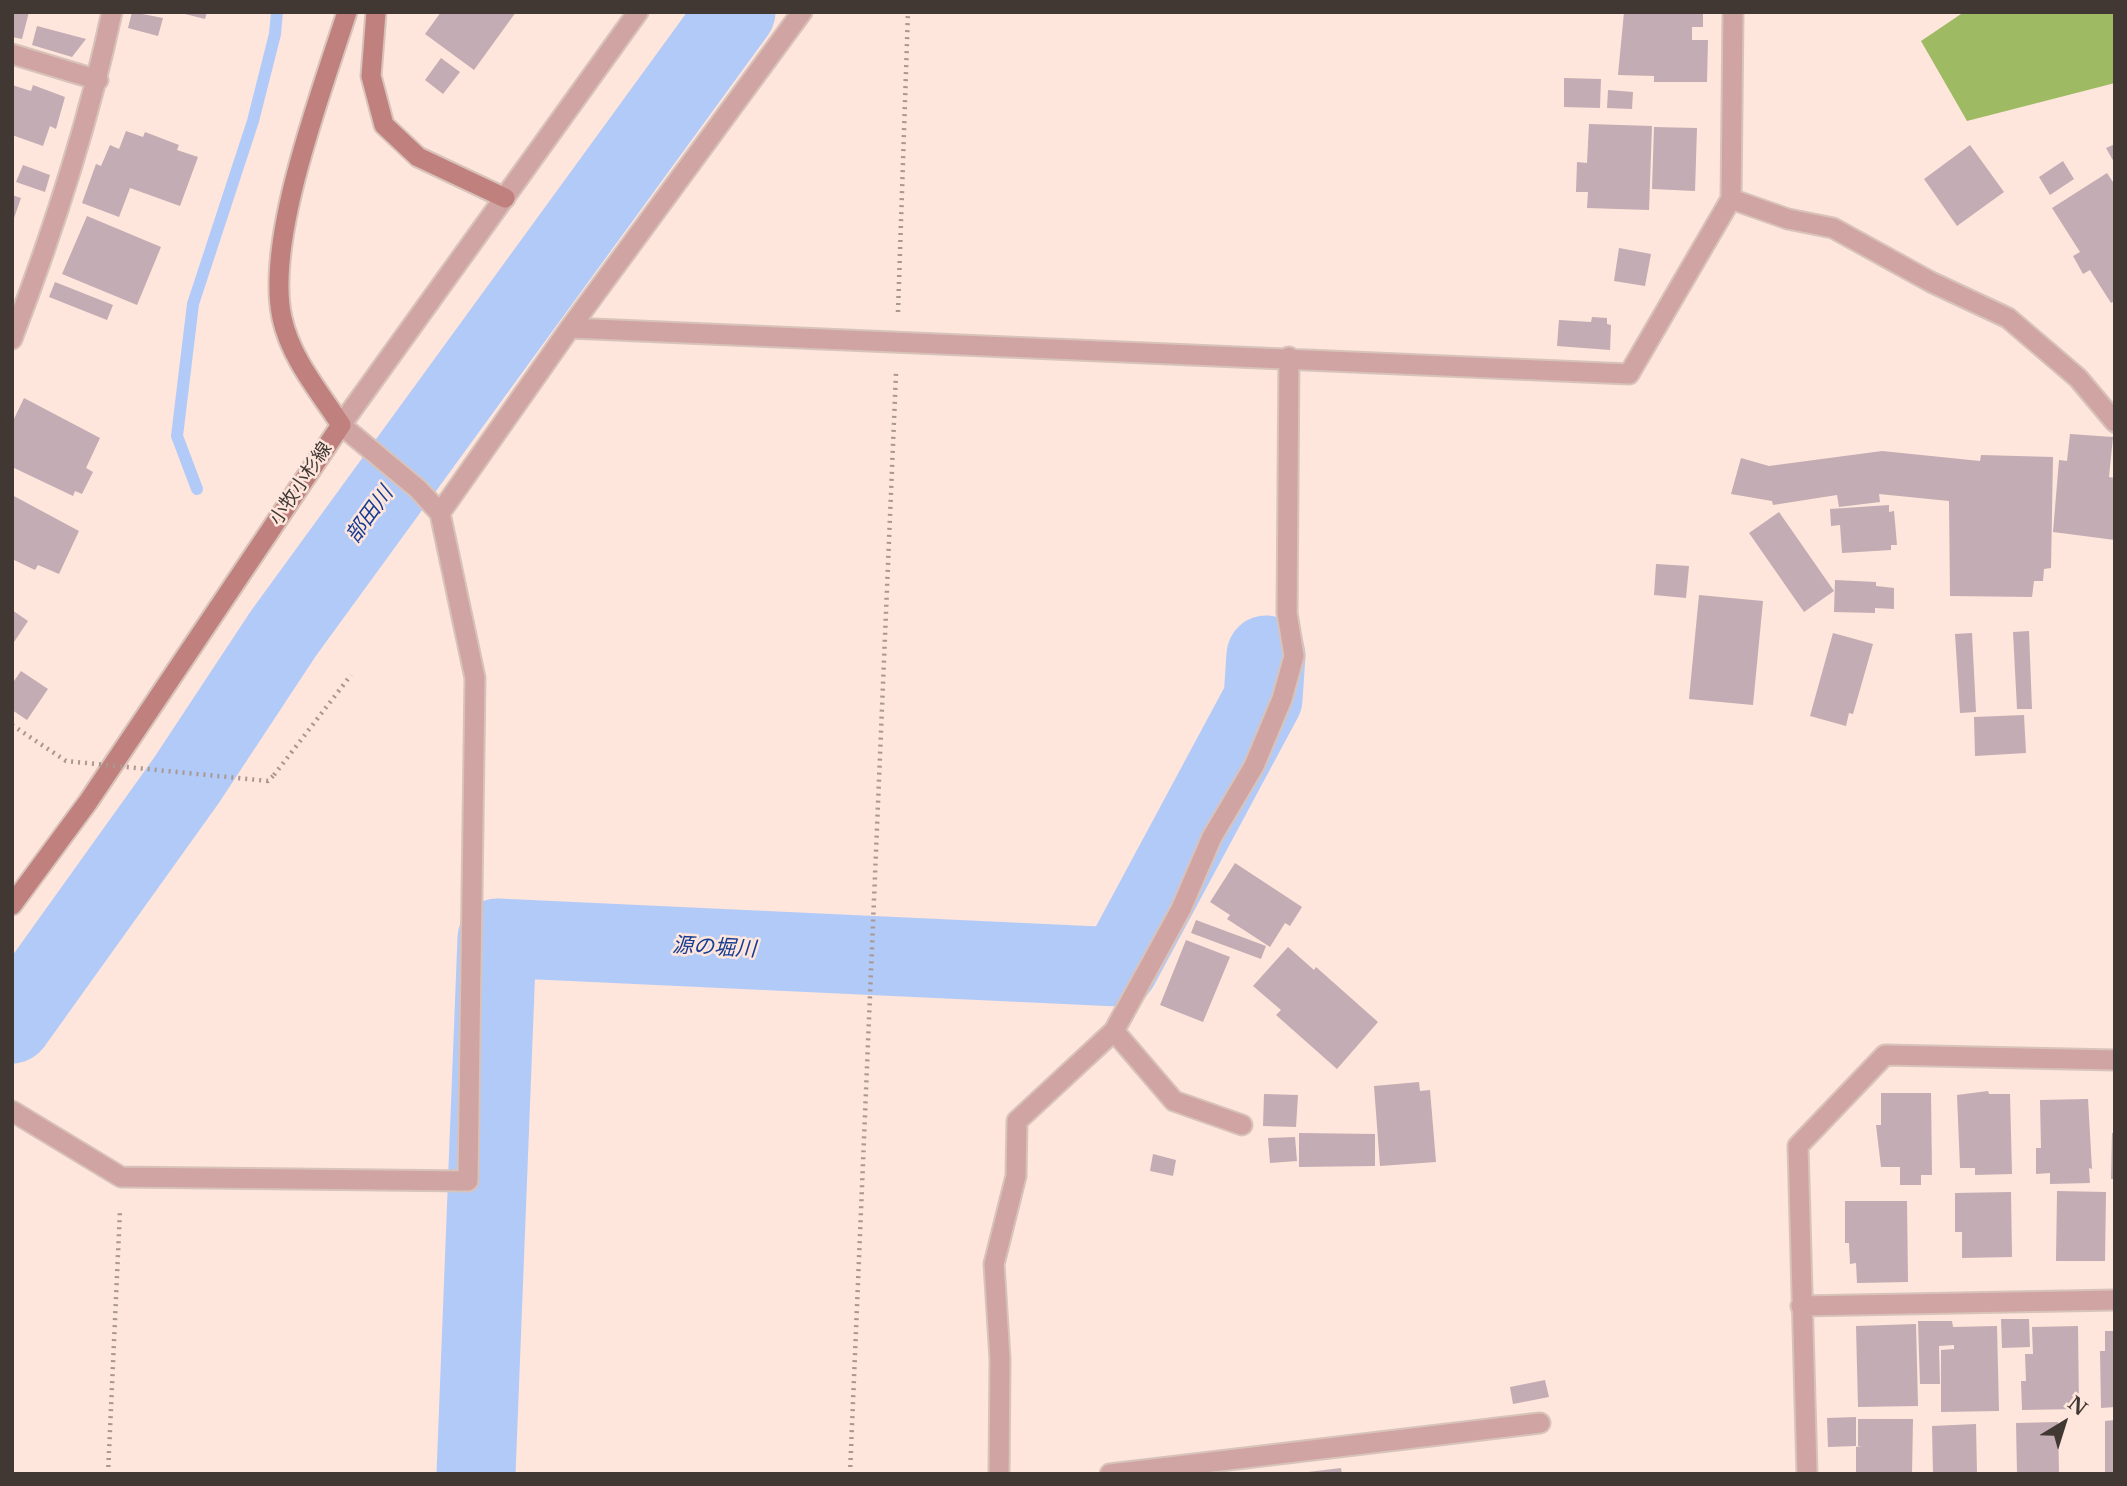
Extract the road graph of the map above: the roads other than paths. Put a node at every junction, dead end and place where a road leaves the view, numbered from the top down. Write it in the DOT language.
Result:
graph roads {
  1 [pos="112,12"];
  2 [pos="346,12"];
  3 [pos="376,12"];
  4 [pos="638,12"];
  5 [pos="802,12"];
  6 [pos="1733,12"];
  7 [pos="12,54"];
  8 [pos="98,80"];
  9 [pos="505,198"];
  10 [pos="1731,198"];
  11 [pos="570,328"];
  12 [pos="12,339"];
  13 [pos="1289,357"];
  14 [pos="2115,422"];
  15 [pos="341,425"];
  16 [pos="440,513"];
  17 [pos="12,905"];
  18 [pos="1114,1031"];
  19 [pos="2115,1060"];
  20 [pos="12,1111"];
  21 [pos="1242,1125"];
  22 [pos="2115,1300"];
  23 [pos="1801,1306"];
  24 [pos="1540,1423"];
  25 [pos="999,1474"];
  26 [pos="1110,1474"];
  27 [pos="1807,1474"];
  1 -- 8 [label="street"];
  2 -- 15 [label="main road, 小牧小杉線"];
  3 -- 9 [label="main road"];
  4 -- 9 [label="street"];
  5 -- 11 [label="street"];
  6 -- 10 [label="street"];
  7 -- 8 [label="street"];
  8 -- 12 [label="street"];
  9 -- 15 [label="street"];
  10 -- 13 [label="street"];
  10 -- 14 [label="street"];
  11 -- 13 [label="street"];
  11 -- 16 [label="street"];
  13 -- 18 [label="street"];
  15 -- 16 [label="street"];
  15 -- 17 [label="main road, 小牧小杉線"];
  16 -- 20 [label="street"];
  18 -- 21 [label="street"];
  18 -- 25 [label="street"];
  19 -- 23 [label="street"];
  22 -- 23 [label="street"];
  23 -- 27 [label="street"];
  24 -- 26 [label="street"];
}
